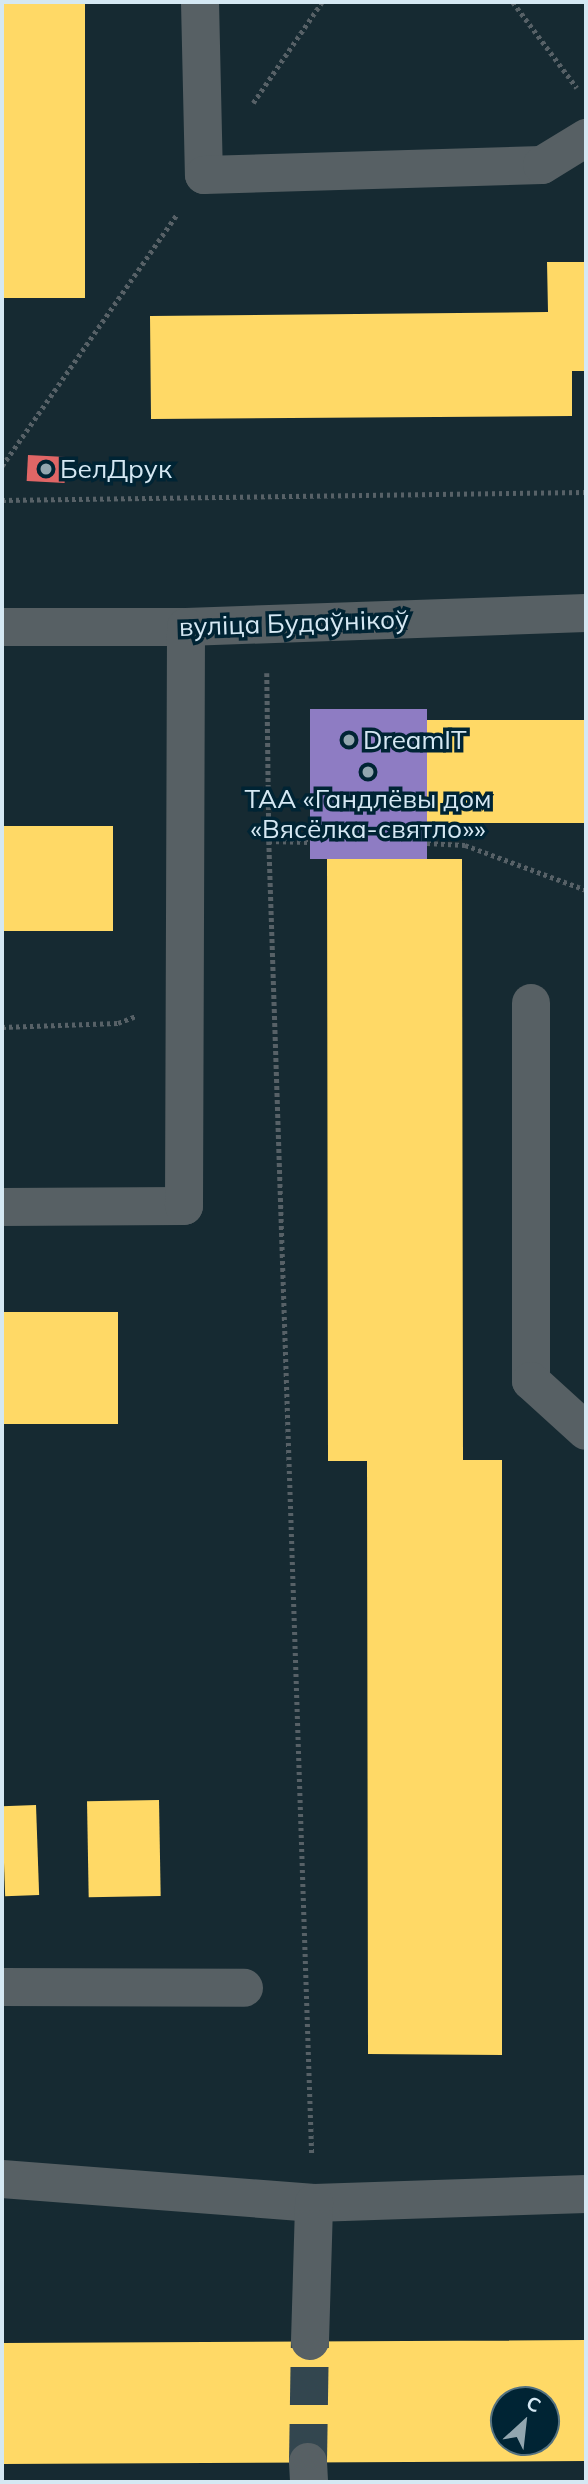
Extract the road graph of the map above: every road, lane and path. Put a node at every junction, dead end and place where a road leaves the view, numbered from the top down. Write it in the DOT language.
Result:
graph roads {
  1 [pos="200,2"];
  2 [pos="322,2"];
  3 [pos="513,2"];
  4 [pos="578,90"];
  5 [pos="251,106"];
  6 [pos="586,138"];
  7 [pos="204,175"];
  8 [pos="2,466"];
  9 [pos="586,492"];
  10 [pos="2,500"];
  11 [pos="586,613"];
  12 [pos="267,623"];
  13 [pos="2,627"];
  14 [pos="186,627"];
  15 [pos="268,841"];
  16 [pos="309,842"];
  17 [pos="427,843"];
  18 [pos="586,890"];
  19 [pos="531,1003"];
  20 [pos="146,1013"];
  21 [pos="2,1027"];
  22 [pos="2,1207"];
  23 [pos="586,1431"];
  24 [pos="2,1987"];
  25 [pos="244,1988"];
  26 [pos="2,2179"];
  27 [pos="586,2194"];
  28 [pos="314,2203"];
  29 [pos="310,2341"];
  1 -- 7 [label="street"];
  2 -- 5 [label="path"];
  3 -- 4 [label="path"];
  6 -- 7 [label="street"];
  7 -- 8 [label="path"];
  9 -- 10 [label="path"];
  11 -- 12 [label="street, вуліца Будаўнікоў"];
  12 -- 14 [label="street, вуліца Будаўнікоў"];
  12 -- 15 [label="path"];
  13 -- 14 [label="street, вуліца Будаўнікоў"];
  14 -- 22 [label="street"];
  15 -- 16 [label="path"];
  15 -- 28 [label="path"];
  17 -- 18 [label="path"];
  19 -- 23 [label="street"];
  20 -- 21 [label="path"];
  24 -- 25 [label="street"];
  26 -- 28 [label="street"];
  27 -- 28 [label="street"];
  28 -- 29 [label="street"];
}
